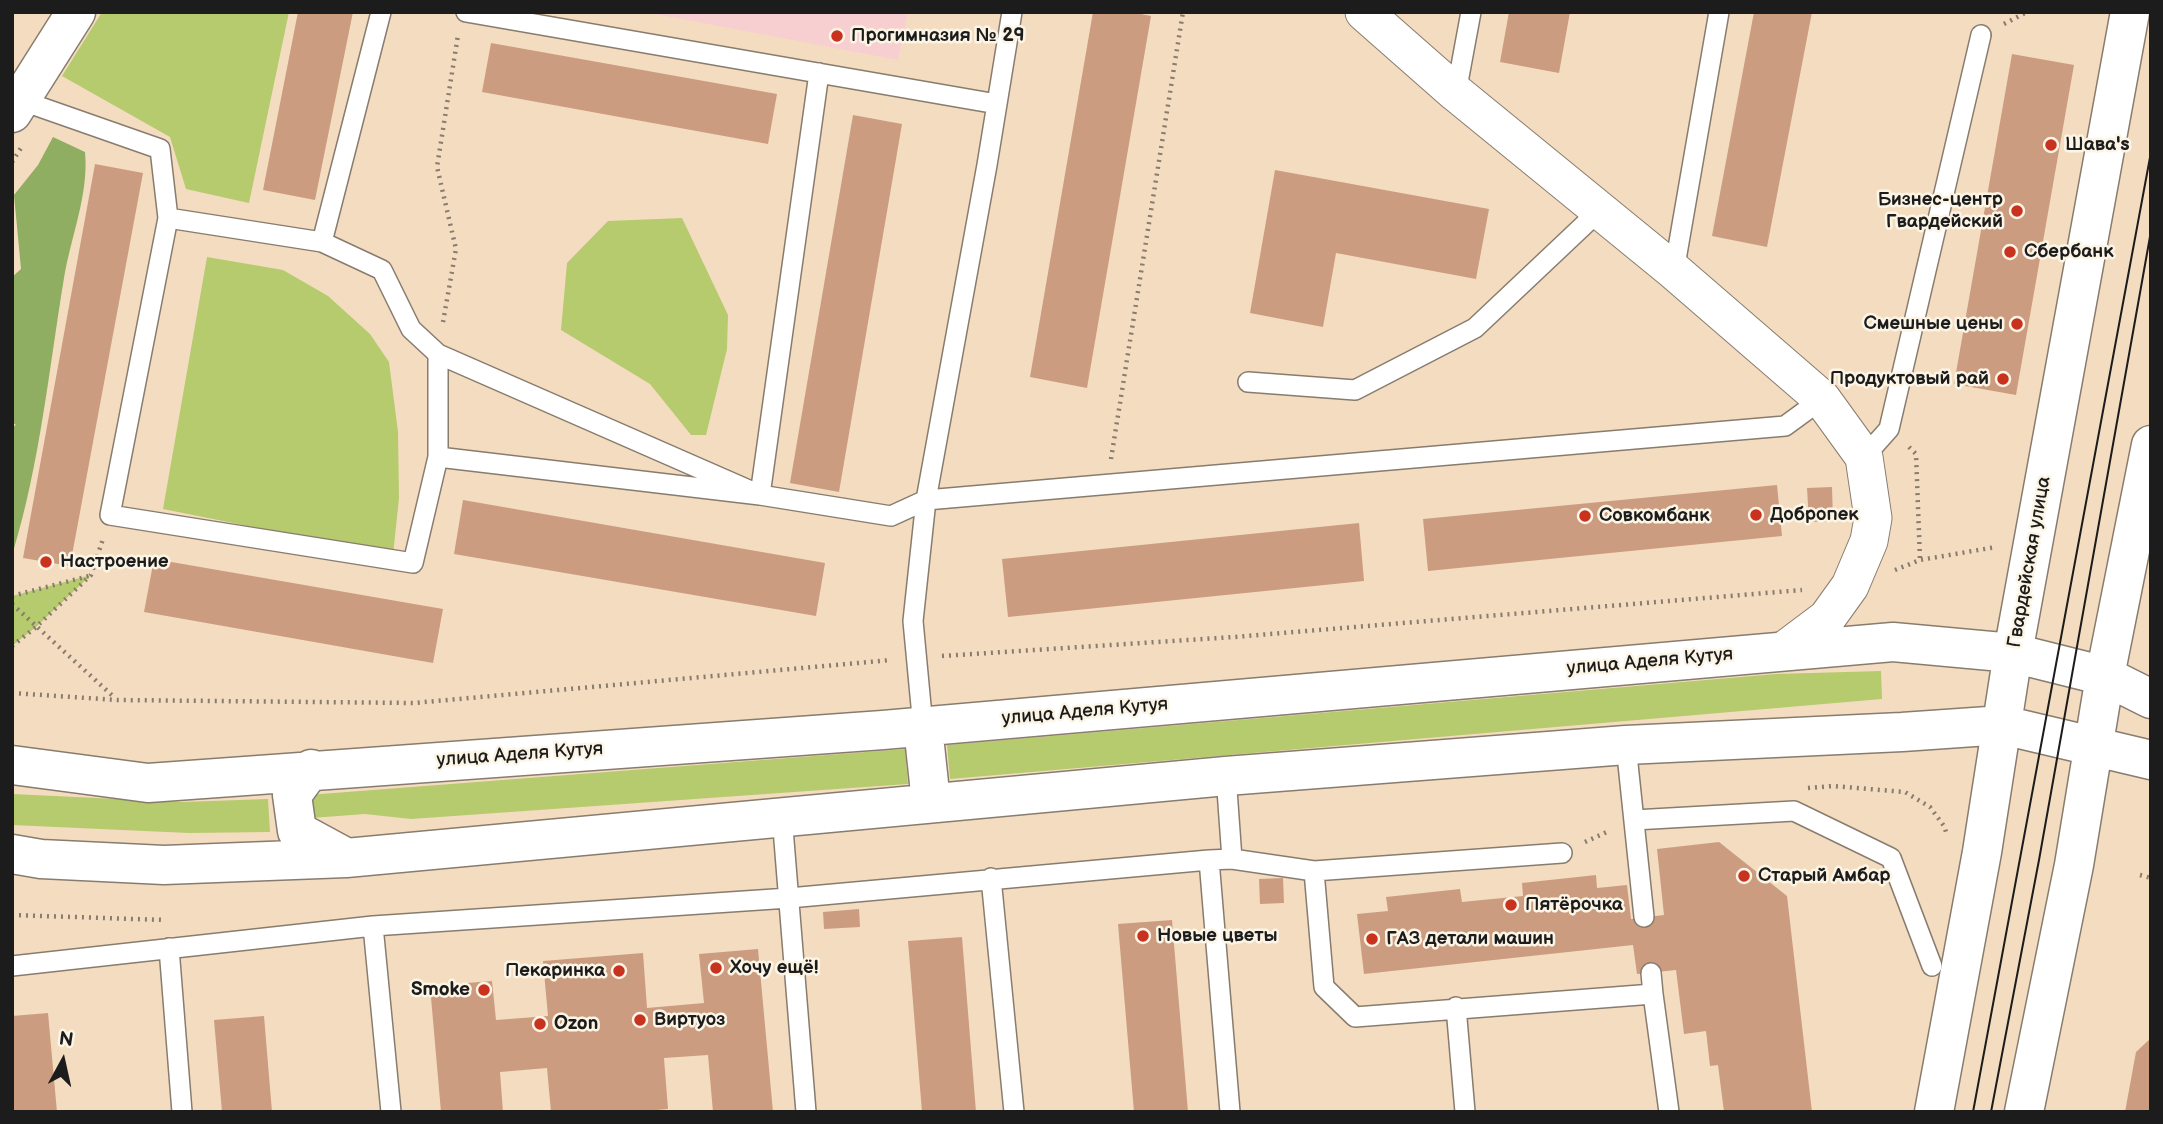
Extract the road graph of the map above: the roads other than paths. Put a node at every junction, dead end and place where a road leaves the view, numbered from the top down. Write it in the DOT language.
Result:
graph roads {
  1 [pos="76,12"];
  2 [pos="381,12"];
  3 [pos="1012,12"];
  4 [pos="1364,12"];
  5 [pos="1471,12"];
  6 [pos="1719,12"];
  7 [pos="2130,12"];
  8 [pos="462,19"];
  9 [pos="555,20"];
  10 [pos="1981,35"];
  11 [pos="819,73"];
  12 [pos="1456,93"];
  13 [pos="15,102"];
  14 [pos="997,104"];
  15 [pos="1600,211"];
  16 [pos="168,218"];
  17 [pos="322,242"];
  18 [pos="1674,271"];
  19 [pos="438,354"];
  20 [pos="1248,382"];
  21 [pos="1822,399"];
  22 [pos="2151,445"];
  23 [pos="438,457"];
  24 [pos="1864,457"];
  25 [pos="760,495"];
  26 [pos="926,500"];
  27 [pos="1783,651"];
  28 [pos="2013,653"];
  29 [pos="2105,676"];
  30 [pos="2151,699"];
  31 [pos="2003,725"];
  32 [pos="923,727"];
  33 [pos="1626,745"];
  34 [pos="2094,746"];
  35 [pos="2151,760"];
  36 [pos="12,765"];
  37 [pos="311,769"];
  38 [pos="1226,776"];
  39 [pos="931,802"];
  40 [pos="782,816"];
  41 [pos="1634,820"];
  42 [pos="1562,853"];
  43 [pos="12,854"];
  44 [pos="346,858"];
  45 [pos="1232,859"];
  46 [pos="1209,860"];
  47 [pos="1314,871"];
  48 [pos="991,878"];
  49 [pos="789,898"];
  50 [pos="1644,917"];
  51 [pos="373,926"];
  52 [pos="169,948"];
  53 [pos="12,966"];
  54 [pos="1932,966"];
  55 [pos="1651,973"];
  56 [pos="1653,994"];
  57 [pos="1456,1007"];
  58 [pos="182,1112"];
  59 [pos="391,1112"];
  60 [pos="806,1112"];
  61 [pos="1014,1112"];
  62 [pos="1230,1112"];
  63 [pos="1465,1112"];
  64 [pos="1669,1112"];
  65 [pos="1934,1112"];
  66 [pos="2024,1112"];
  1 -- 13 [label="main road"];
  2 -- 17 [label="lane"];
  3 -- 14 [label="lane"];
  4 -- 12 [label="street"];
  5 -- 12 [label="lane"];
  6 -- 18 [label="lane"];
  7 -- 28 [label="main road, Гвардейская улица"];
  8 -- 9 [label="lane"];
  9 -- 11 [label="lane"];
  10 -- 24 [label="lane"];
  11 -- 14 [label="lane"];
  11 -- 25 [label="lane"];
  12 -- 15 [label="street"];
  13 -- 16 [label="lane"];
  14 -- 26 [label="lane"];
  15 -- 18 [label="street"];
  15 -- 20 [label="lane"];
  16 -- 17 [label="lane"];
  16 -- 23 [label="lane"];
  17 -- 19 [label="lane"];
  18 -- 21 [label="street"];
  19 -- 23 [label="lane"];
  19 -- 25 [label="lane"];
  21 -- 24 [label="street"];
  21 -- 26 [label="lane"];
  22 -- 29 [label="main road"];
  23 -- 25 [label="lane"];
  24 -- 27 [label="street"];
  25 -- 26 [label="lane"];
  26 -- 32 [label="lane"];
  27 -- 28 [label="main road, улица Аделя Кутуя"];
  27 -- 32 [label="main road, улица Аделя Кутуя"];
  28 -- 29 [label="main road, улица Аделя Кутуя"];
  28 -- 31 [label="main road, Гвардейская улица"];
  29 -- 30 [label="main road, улица Аделя Кутуя"];
  29 -- 34 [label="main road"];
  31 -- 33 [label="main road"];
  31 -- 34 [label="main road"];
  31 -- 65 [label="main road, Гвардейская улица"];
  32 -- 37 [label="main road, улица Аделя Кутуя"];
  32 -- 39 [label="main road"];
  33 -- 38 [label="main road"];
  33 -- 41 [label="lane"];
  34 -- 35 [label="main road"];
  34 -- 66 [label="main road"];
  36 -- 37 [label="main road, улица Аделя Кутуя"];
  37 -- 44 [label="main road"];
  38 -- 39 [label="main road"];
  38 -- 45 [label="lane"];
  39 -- 40 [label="main road"];
  40 -- 44 [label="main road"];
  40 -- 49 [label="lane"];
  41 -- 50 [label="lane"];
  41 -- 54 [label="lane"];
  42 -- 47 [label="lane"];
  43 -- 44 [label="main road"];
  45 -- 46 [label="lane"];
  45 -- 47 [label="lane"];
  46 -- 48 [label="lane"];
  46 -- 62 [label="lane"];
  47 -- 57 [label="lane"];
  48 -- 49 [label="lane"];
  48 -- 61 [label="lane"];
  49 -- 51 [label="lane"];
  49 -- 60 [label="lane"];
  51 -- 52 [label="lane"];
  51 -- 59 [label="lane"];
  52 -- 53 [label="lane"];
  52 -- 58 [label="lane"];
  55 -- 56 [label="lane"];
  56 -- 57 [label="lane"];
  56 -- 64 [label="lane"];
  57 -- 63 [label="lane"];
}
